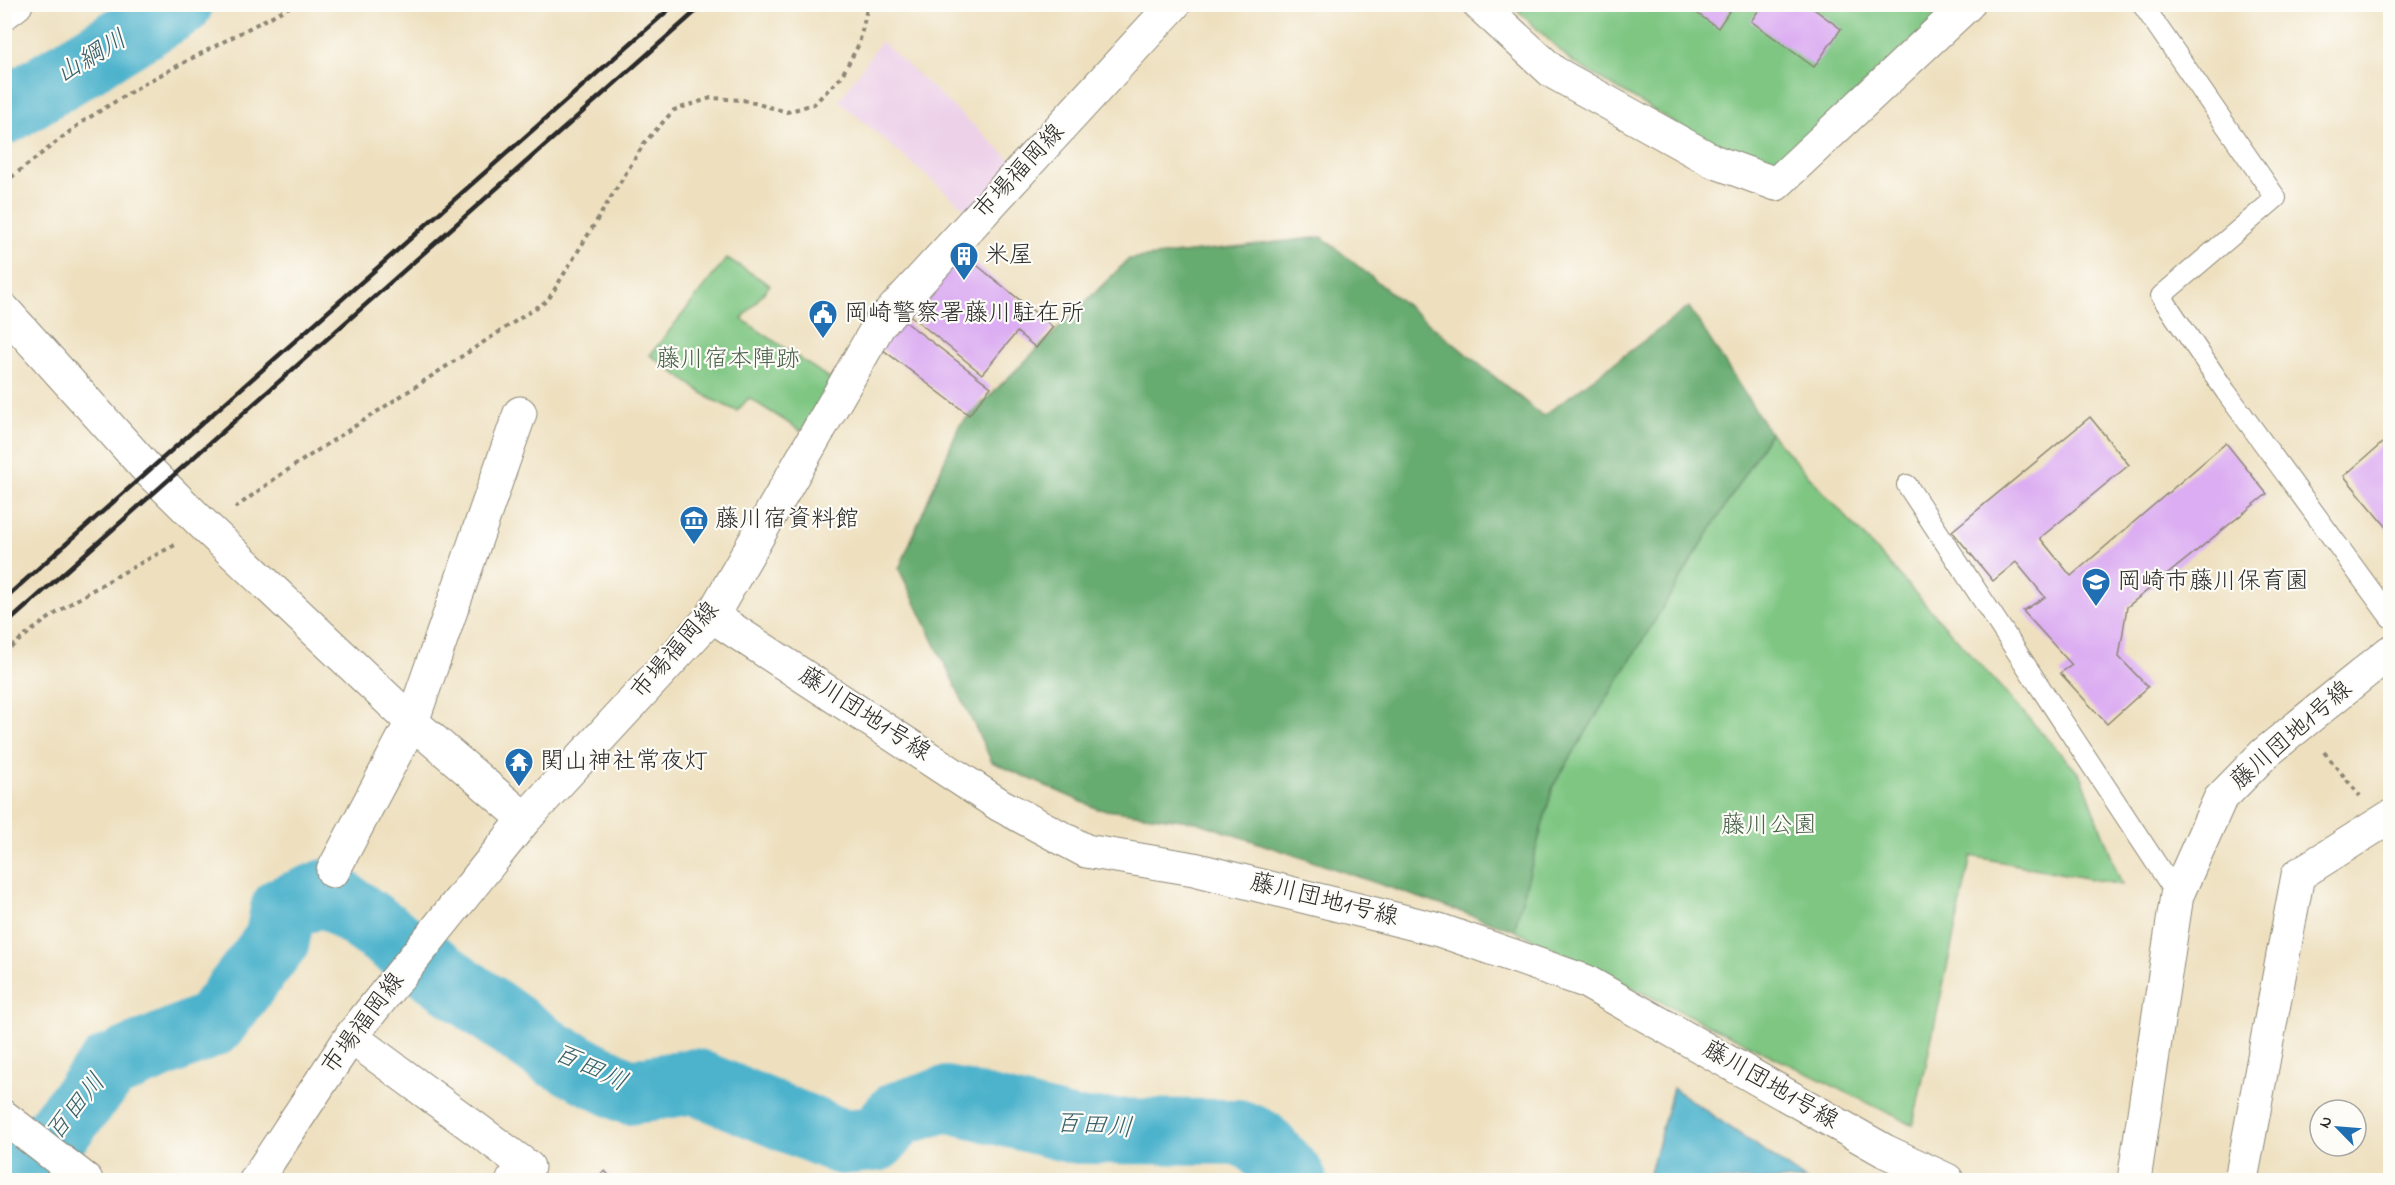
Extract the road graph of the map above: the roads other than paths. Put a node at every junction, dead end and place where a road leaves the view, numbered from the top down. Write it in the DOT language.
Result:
graph roads {
  1 [pos="16,4"];
  2 [pos="1174,4"];
  3 [pos="1479,4"];
  4 [pos="1968,4"];
  5 [pos="2142,4"];
  6 [pos="4,14"];
  7 [pos="4,310"];
  8 [pos="520,413"];
  9 [pos="1906,485"];
  10 [pos="711,616"];
  11 [pos="2391,617"];
  12 [pos="2391,652"];
  13 [pos="412,722"];
  14 [pos="525,819"];
  15 [pos="2386,819"];
  16 [pos="333,871"];
  17 [pos="2177,895"];
  18 [pos="352,1036"];
  19 [pos="4,1117"];
  20 [pos="86,1180"];
  21 [pos="256,1180"];
  22 [pos="513,1180"];
  23 [pos="1947,1180"];
  24 [pos="2134,1180"];
  25 [pos="2241,1180"];
  1 -- 6 [label="main road"];
  2 -- 10 [label="main road, 市場福岡線"];
  3 -- 4 [label="main road"];
  5 -- 11 [label="lane"];
  7 -- 13 [label="main road"];
  8 -- 13 [label="main road"];
  9 -- 17 [label="lane"];
  10 -- 14 [label="main road, 市場福岡線"];
  10 -- 23 [label="main road, 藤川団地1号線"];
  12 -- 17 [label="main road, 藤川団地1号線"];
  13 -- 14 [label="main road"];
  13 -- 16 [label="main road"];
  14 -- 18 [label="main road, 市場福岡線"];
  15 -- 25 [label="main road"];
  17 -- 24 [label="main road, 藤川団地1号線"];
  18 -- 21 [label="main road, 市場福岡線"];
  18 -- 22 [label="main road"];
  19 -- 20 [label="main road"];
}
